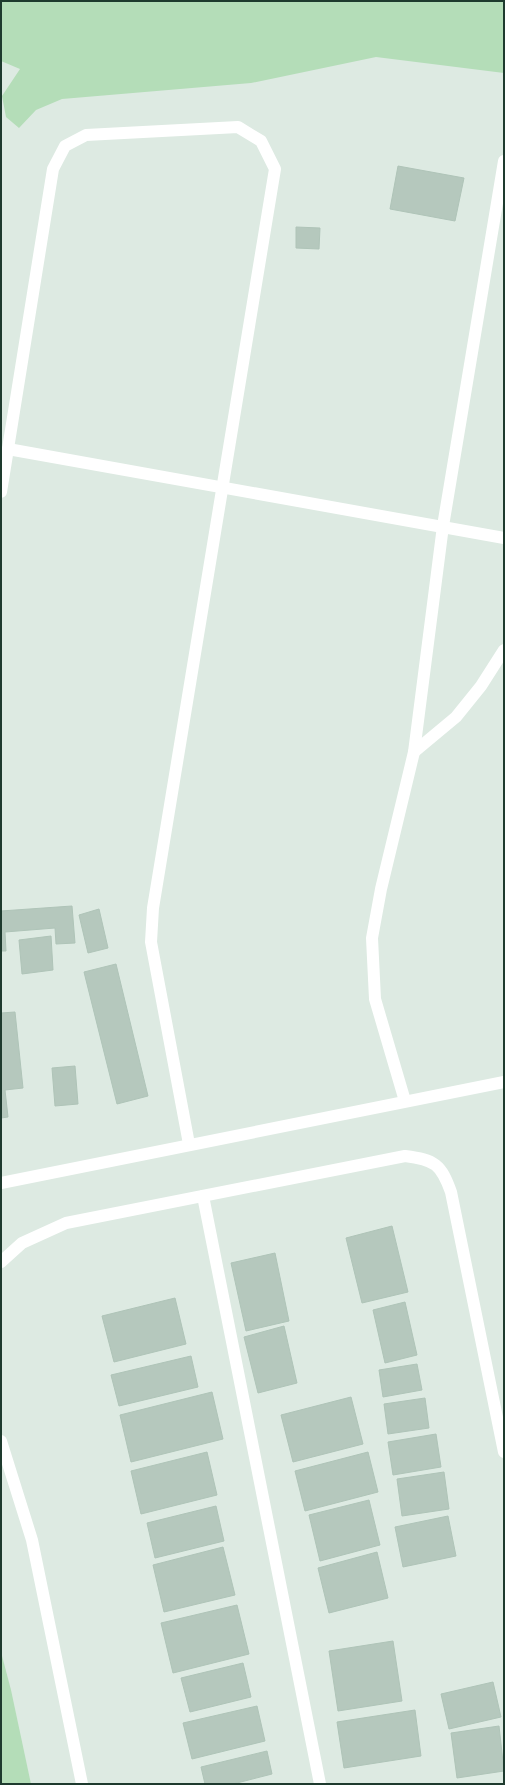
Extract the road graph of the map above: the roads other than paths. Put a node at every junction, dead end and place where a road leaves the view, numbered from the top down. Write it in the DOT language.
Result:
graph roads {
  1 [pos="504,161"];
  2 [pos="8,449"];
  3 [pos="223,486"];
  4 [pos="1,492"];
  5 [pos="443,526"];
  6 [pos="504,538"];
  7 [pos="504,650"];
  8 [pos="414,752"];
  9 [pos="504,1082"];
  10 [pos="405,1101"];
  11 [pos="189,1144"];
  12 [pos="1,1183"];
  13 [pos="203,1196"];
  14 [pos="1,1262"];
  15 [pos="1,1441"];
  16 [pos="504,1452"];
  17 [pos="82,1784"];
  18 [pos="320,1784"];
  1 -- 5 [label="street"];
  2 -- 3 [label="street"];
  2 -- 3 [label="street"];
  2 -- 4 [label="street"];
  3 -- 5 [label="street"];
  3 -- 11 [label="street"];
  5 -- 6 [label="street"];
  5 -- 8 [label="street"];
  7 -- 8 [label="street"];
  8 -- 10 [label="street"];
  9 -- 10 [label="street"];
  10 -- 11 [label="street"];
  11 -- 12 [label="street"];
  13 -- 14 [label="street"];
  13 -- 16 [label="street"];
  13 -- 18 [label="street"];
  15 -- 17 [label="street"];
}
